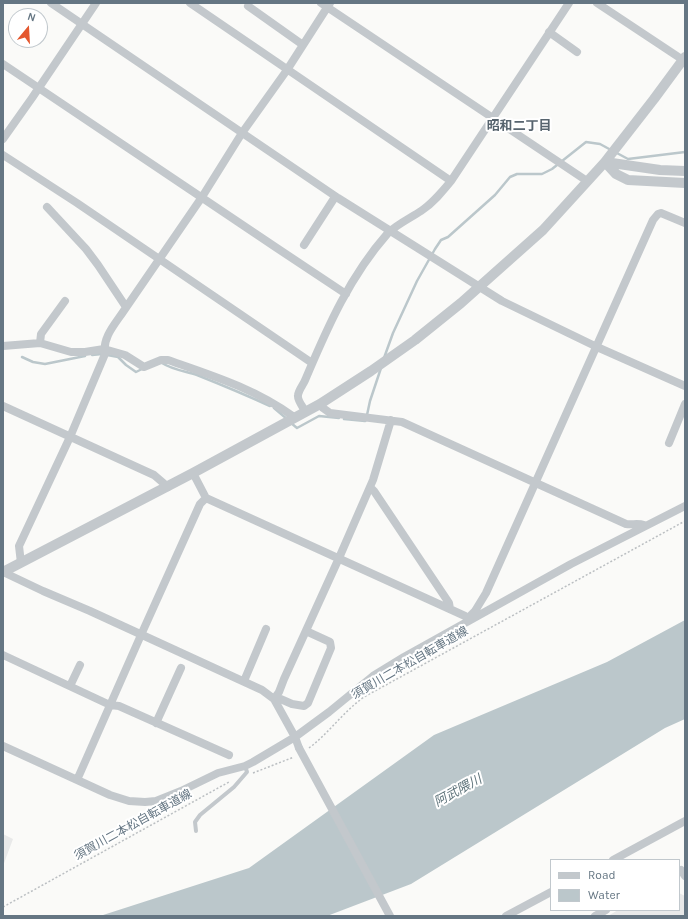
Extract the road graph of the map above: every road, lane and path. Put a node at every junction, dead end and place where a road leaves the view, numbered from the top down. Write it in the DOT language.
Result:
graph roads {
  1 [pos="51,3"];
  2 [pos="96,3"];
  3 [pos="190,3"];
  4 [pos="569,3"];
  5 [pos="597,3"];
  6 [pos="326,4"];
  7 [pos="248,6"];
  8 [pos="81,23"];
  9 [pos="549,32"];
  10 [pos="303,46"];
  11 [pos="577,52"];
  12 [pos="684,58"];
  13 [pos="3,64"];
  14 [pos="287,70"];
  15 [pos="39,88"];
  16 [pos="492,118"];
  17 [pos="242,133"];
  18 [pos="3,139"];
  19 [pos="3,155"];
  20 [pos="605,162"];
  21 [pos="685,171"];
  22 [pos="451,181"];
  23 [pos="587,181"];
  24 [pos="685,183"];
  25 [pos="202,197"];
  26 [pos="335,197"];
  27 [pos="47,207"];
  28 [pos="685,223"];
  29 [pos="389,232"];
  30 [pos="304,245"];
  31 [pos="160,259"];
  32 [pos="479,287"];
  33 [pos="346,294"];
  34 [pos="65,301"];
  35 [pos="126,307"];
  36 [pos="40,343"];
  37 [pos="4,345"];
  38 [pos="597,347"];
  39 [pos="104,349"];
  40 [pos="312,363"];
  41 [pos="685,386"];
  42 [pos="320,404"];
  43 [pos="685,404"];
  44 [pos="3,406"];
  45 [pos="305,412"];
  46 [pos="294,417"];
  47 [pos="391,420"];
  48 [pos="70,437"];
  49 [pos="669,443"];
  50 [pos="193,473"];
  51 [pos="535,482"];
  52 [pos="168,487"];
  53 [pos="370,487"];
  54 [pos="206,498"];
  55 [pos="685,506"];
  56 [pos="685,521"];
  57 [pos="646,525"];
  58 [pos="339,558"];
  59 [pos="21,563"];
  60 [pos="3,572"];
  61 [pos="450,610"];
  62 [pos="468,619"];
  63 [pos="266,629"];
  64 [pos="306,631"];
  65 [pos="141,634"];
  66 [pos="3,655"];
  67 [pos="80,665"];
  68 [pos="181,668"];
  69 [pos="244,681"];
  70 [pos="70,686"];
  71 [pos="275,698"];
  72 [pos="110,705"];
  73 [pos="156,723"];
  74 [pos="295,737"];
  75 [pos="3,746"];
  76 [pos="308,750"];
  77 [pos="298,752"];
  78 [pos="229,755"];
  79 [pos="245,766"];
  80 [pos="244,776"];
  81 [pos="77,780"];
  82 [pos="230,782"];
  83 [pos="685,821"];
  84 [pos="196,831"];
  85 [pos="615,859"];
  86 [pos="550,893"];
  87 [pos="3,907"];
  88 [pos="604,911"];
  89 [pos="390,916"];
  90 [pos="506,916"];
  91 [pos="595,916"];
  1 -- 8 [label="street"];
  2 -- 8 [label="street"];
  3 -- 14 [label="street"];
  4 -- 9 [label="street"];
  5 -- 12 [label="street"];
  6 -- 10 [label="street"];
  6 -- 16 [label="street"];
  7 -- 10 [label="street"];
  8 -- 15 [label="street"];
  8 -- 17 [label="street"];
  9 -- 11 [label="street"];
  9 -- 16 [label="street"];
  10 -- 14 [label="street"];
  12 -- 20 [label="street"];
  13 -- 15 [label="street"];
  14 -- 17 [label="street"];
  14 -- 22 [label="street"];
  15 -- 18 [label="street"];
  15 -- 25 [label="street"];
  16 -- 22 [label="street"];
  16 -- 23 [label="street"];
  17 -- 25 [label="street"];
  17 -- 26 [label="street"];
  19 -- 31 [label="street"];
  20 -- 21 [label="street"];
  20 -- 23 [label="street"];
  20 -- 24 [label="street"];
  22 -- 29 [label="street"];
  23 -- 32 [label="street"];
  25 -- 31 [label="street"];
  25 -- 33 [label="street"];
  26 -- 29 [label="street"];
  26 -- 30 [label="street"];
  27 -- 35 [label="street"];
  28 -- 38 [label="street"];
  29 -- 32 [label="street"];
  29 -- 33 [label="street"];
  31 -- 35 [label="street"];
  31 -- 40 [label="street"];
  32 -- 38 [label="street"];
  32 -- 42 [label="street"];
  33 -- 40 [label="street"];
  34 -- 36 [label="street"];
  35 -- 39 [label="street"];
  36 -- 37 [label="street"];
  36 -- 39 [label="street"];
  38 -- 41 [label="street"];
  38 -- 51 [label="street"];
  39 -- 46 [label="street"];
  39 -- 48 [label="street"];
  40 -- 45 [label="street"];
  42 -- 45 [label="street"];
  42 -- 47 [label="street"];
  43 -- 49 [label="street"];
  44 -- 48 [label="street"];
  45 -- 46 [label="street"];
  46 -- 50 [label="street"];
  47 -- 51 [label="street"];
  47 -- 53 [label="street"];
  48 -- 52 [label="street"];
  48 -- 59 [label="street"];
  50 -- 52 [label="street"];
  50 -- 54 [label="street"];
  51 -- 57 [label="street"];
  51 -- 62 [label="street"];
  52 -- 59 [label="street"];
  53 -- 58 [label="street"];
  53 -- 61 [label="street"];
  54 -- 58 [label="street"];
  54 -- 65 [label="street"];
  55 -- 57 [label="street"];
  56 -- 76 [label="path, 須賀川二本松自転車道線"];
  57 -- 62 [label="street"];
  58 -- 61 [label="street"];
  58 -- 64 [label="street"];
  59 -- 60 [label="street"];
  60 -- 65 [label="street"];
  61 -- 62 [label="street"];
  62 -- 74 [label="street"];
  63 -- 69 [label="street"];
  64 -- 71 [label="street"];
  64 -- 71 [label="street"];
  65 -- 69 [label="street"];
  65 -- 72 [label="street"];
  66 -- 70 [label="street"];
  67 -- 70 [label="street"];
  68 -- 73 [label="street"];
  69 -- 71 [label="street"];
  70 -- 72 [label="street"];
  71 -- 74 [label="street"];
  72 -- 73 [label="street"];
  72 -- 81 [label="street"];
  73 -- 78 [label="street"];
  74 -- 77 [label="street"];
  74 -- 79 [label="street"];
  75 -- 81 [label="street"];
  77 -- 80 [label="path"];
  77 -- 89 [label="street, bridge"];
  79 -- 80 [label="lane"];
  79 -- 81 [label="street"];
  80 -- 84 [label="lane"];
  82 -- 87 [label="path, 須賀川二本松自転車道線"];
  83 -- 85 [label="street"];
  86 -- 90 [label="street"];
  88 -- 91 [label="street"];
}
